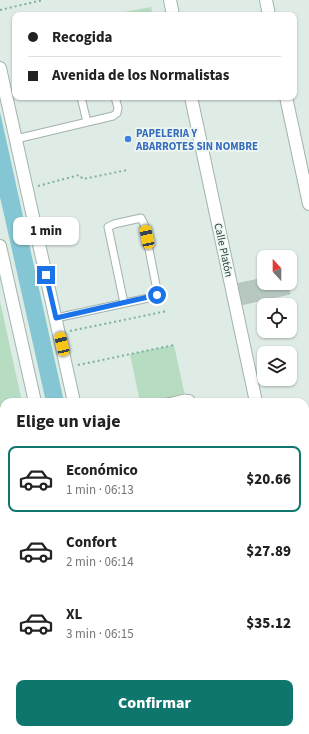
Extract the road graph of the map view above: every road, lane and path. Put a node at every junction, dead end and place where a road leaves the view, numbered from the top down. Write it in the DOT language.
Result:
graph roads {
  1 [pos="43,0"];
  2 [pos="170,0"];
  3 [pos="266,0"];
  4 [pos="0,10"];
  5 [pos="172,12"];
  6 [pos="268,12"];
  7 [pos="0,68"];
  8 [pos="82,100"];
  9 [pos="116,100"];
  10 [pos="192,100"];
  11 [pos="287,100"];
  12 [pos="87,122"];
  13 [pos="16,139"];
  14 [pos="127,170"];
  15 [pos="27,188"];
  16 [pos="309,204"];
  17 [pos="0,246"];
  18 [pos="124,303"];
  19 [pos="167,311"];
  20 [pos="56,318"];
  21 [pos="59,333"];
  22 [pos="174,345"];
  23 [pos="67,367"];
  24 [pos="34,398"];
  25 [pos="73,398"];
  26 [pos="255,398"];
  1 -- 4 [label="path"];
  2 -- 5 [label="street"];
  3 -- 6 [label="street"];
  7 -- 13 [label="street"];
  8 -- 12 [label="lane"];
  9 -- 12 [label="lane"];
  10 -- 26 [label="street, Calle Platón"];
  11 -- 16 [label="street"];
  12 -- 13 [label="lane"];
  13 -- 15 [label="street"];
  14 -- 15 [label="path"];
  15 -- 20 [label="street"];
  17 -- 24 [label="street"];
  18 -- 18 [label="lane"];
  18 -- 20 [label="lane"];
  19 -- 21 [label="path"];
  20 -- 21 [label="street"];
  21 -- 23 [label="street"];
  22 -- 23 [label="path"];
  23 -- 25 [label="street"];
}
